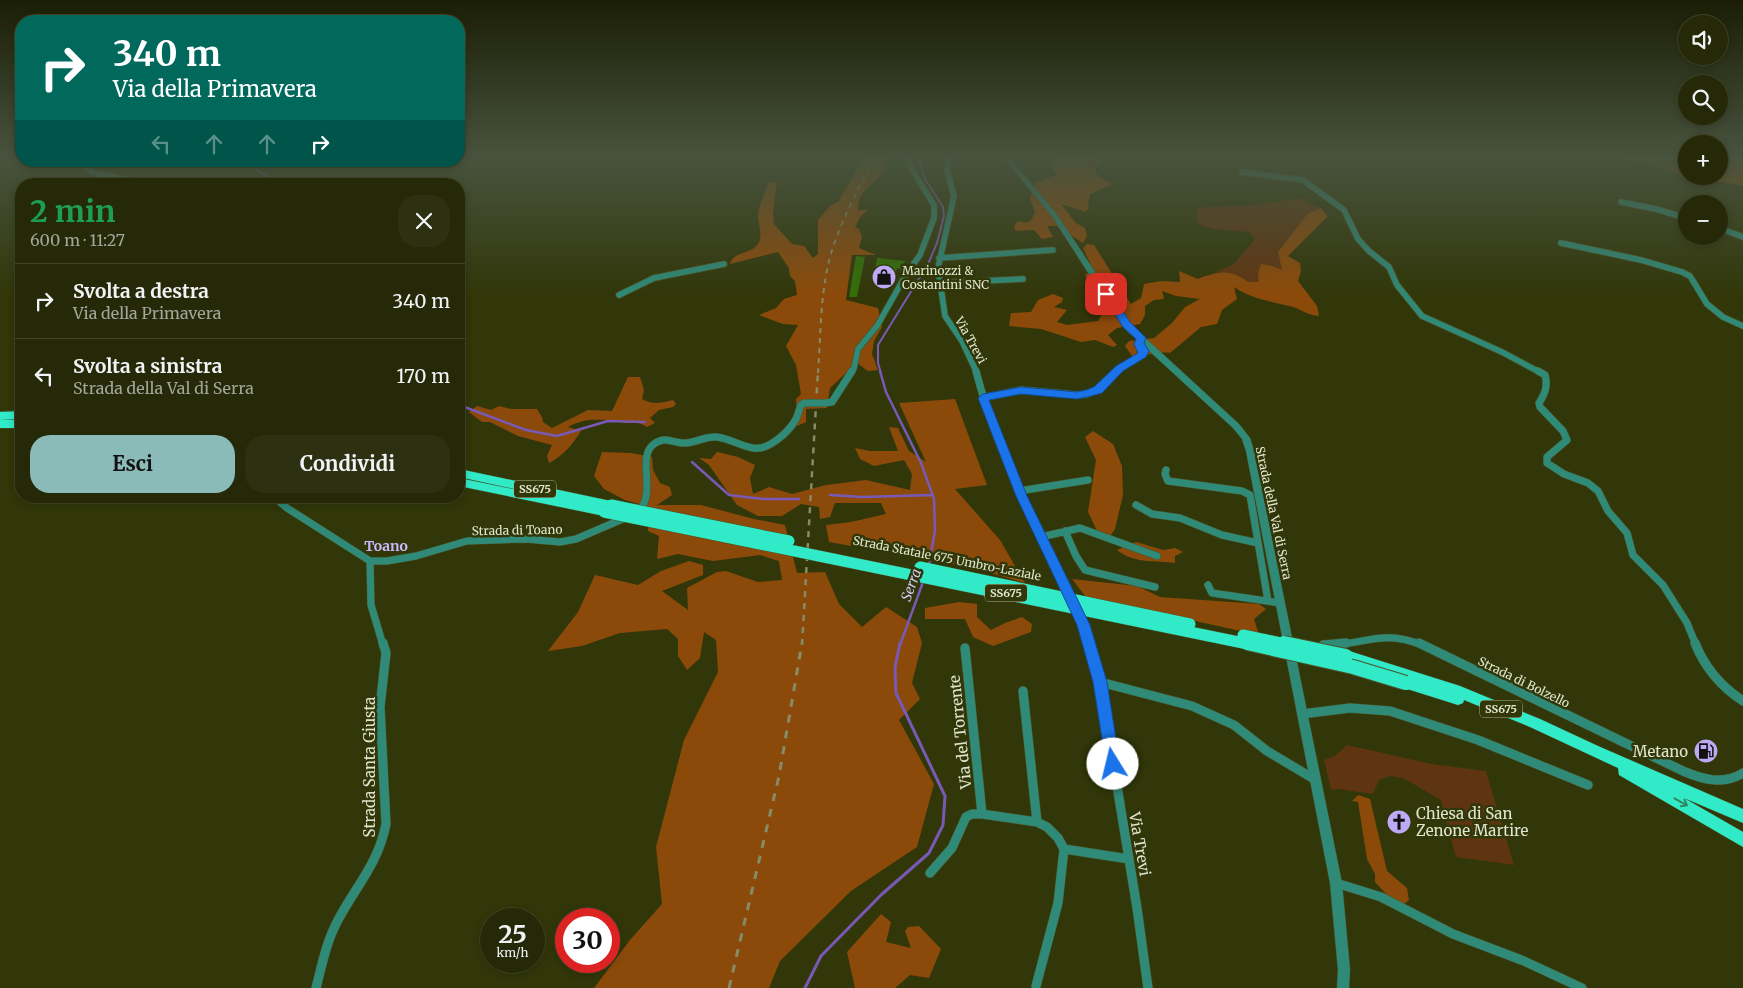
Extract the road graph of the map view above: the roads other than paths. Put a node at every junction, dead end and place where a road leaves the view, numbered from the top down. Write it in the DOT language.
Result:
graph roads {
  1 [pos="933,203"];
  2 [pos="952,203"];
  3 [pos="1045,203"];
  4 [pos="1335,203"];
  5 [pos="1627,203"];
  6 [pos="1678,216"];
  7 [pos="1728,231"];
  8 [pos="1743,236"];
  9 [pos="1560,243"];
  10 [pos="1053,250"];
  11 [pos="940,258"];
  12 [pos="724,264"];
  13 [pos="1023,278"];
  14 [pos="939,283"];
  15 [pos="619,295"];
  16 [pos="1743,326"];
  17 [pos="1142,338"];
  18 [pos="983,398"];
  19 [pos="15,415"];
  20 [pos="0,416"];
  21 [pos="0,424"];
  22 [pos="15,424"];
  23 [pos="1166,470"];
  24 [pos="465,474"];
  25 [pos="1088,480"];
  26 [pos="465,483"];
  27 [pos="1019,491"];
  28 [pos="281,503"];
  29 [pos="1136,505"];
  30 [pos="607,508"];
  31 [pos="1065,531"];
  32 [pos="1041,537"];
  33 [pos="1258,543"];
  34 [pos="1157,556"];
  35 [pos="370,561"];
  36 [pos="1208,585"];
  37 [pos="1155,587"];
  38 [pos="1268,602"];
  39 [pos="1280,604"];
  40 [pos="1287,639"];
  41 [pos="965,648"];
  42 [pos="1100,682"];
  43 [pos="1024,691"];
  44 [pos="1743,701"];
  45 [pos="1302,714"];
  46 [pos="1594,751"];
  47 [pos="1743,773"];
  48 [pos="1314,779"];
  49 [pos="1588,784"];
  50 [pos="982,814"];
  51 [pos="1743,816"];
  52 [pos="1037,822"];
  53 [pos="1743,840"];
  54 [pos="1064,849"];
  55 [pos="1129,859"];
  56 [pos="930,873"];
  57 [pos="1336,883"];
  58 [pos="1036,986"];
  59 [pos="316,988"];
  60 [pos="1148,988"];
  61 [pos="1343,988"];
  62 [pos="1582,988"];
  1 -- 35 [label="street, Strada di Toano, bridge"];
  2 -- 11 [label="street, Via Trevi"];
  3 -- 17 [label="street, Strada della Val di Serra"];
  4 -- 44 [label="street"];
  5 -- 6 [label="street"];
  7 -- 8 [label="street"];
  9 -- 16 [label="street"];
  10 -- 11 [label="street"];
  11 -- 14 [label="street, Via Trevi"];
  12 -- 15 [label="street"];
  13 -- 14 [label="street"];
  14 -- 18 [label="street, Via Trevi"];
  17 -- 18 [label="street"];
  17 -- 39 [label="street, Strada della Val di Serra"];
  18 -- 27 [label="street, Via Trevi"];
  19 -- 20 [label="highway"];
  21 -- 22 [label="highway"];
  23 -- 33 [label="street, Strada della Val di Serra"];
  24 -- 30 [label="highway, Strada Statale 675 Umbro-Laziale / SS675"];
  25 -- 27 [label="street"];
  26 -- 30 [label="highway, Strada Statale 675 Umbro-Laziale / SS675"];
  27 -- 32 [label="street, Via Trevi"];
  28 -- 35 [label="street"];
  29 -- 33 [label="street, Strada della Val di Serra"];
  30 -- 46 [label="highway, Strada Statale 675 Umbro-Laziale / SS675, bridge"];
  31 -- 32 [label="street"];
  31 -- 34 [label="street"];
  31 -- 37 [label="street"];
  32 -- 42 [label="street, Via Trevi"];
  33 -- 38 [label="street, Strada della Val di Serra"];
  35 -- 59 [label="street, Strada Santa Giusta"];
  36 -- 38 [label="street"];
  38 -- 39 [label="street"];
  39 -- 40 [label="street, Strada della Val di Serra"];
  40 -- 45 [label="street, Strada della Val di Serra"];
  40 -- 47 [label="street, Strada di Bolzello"];
  41 -- 50 [label="street, Via del Torrente"];
  42 -- 48 [label="street"];
  42 -- 55 [label="street, Via Trevi"];
  43 -- 52 [label="street"];
  45 -- 48 [label="street, Strada della Val di Serra"];
  45 -- 49 [label="street"];
  46 -- 51 [label="highway, Strada Statale 675 Umbro-Laziale / SS675"];
  46 -- 53 [label="highway, one-way"];
  48 -- 57 [label="street, Strada della Val di Serra"];
  50 -- 52 [label="street"];
  50 -- 56 [label="street"];
  52 -- 54 [label="street"];
  54 -- 55 [label="street"];
  54 -- 58 [label="street"];
  55 -- 60 [label="street, Via Trevi"];
  57 -- 61 [label="street, Strada della Val di Serra"];
  57 -- 62 [label="street"];
}
